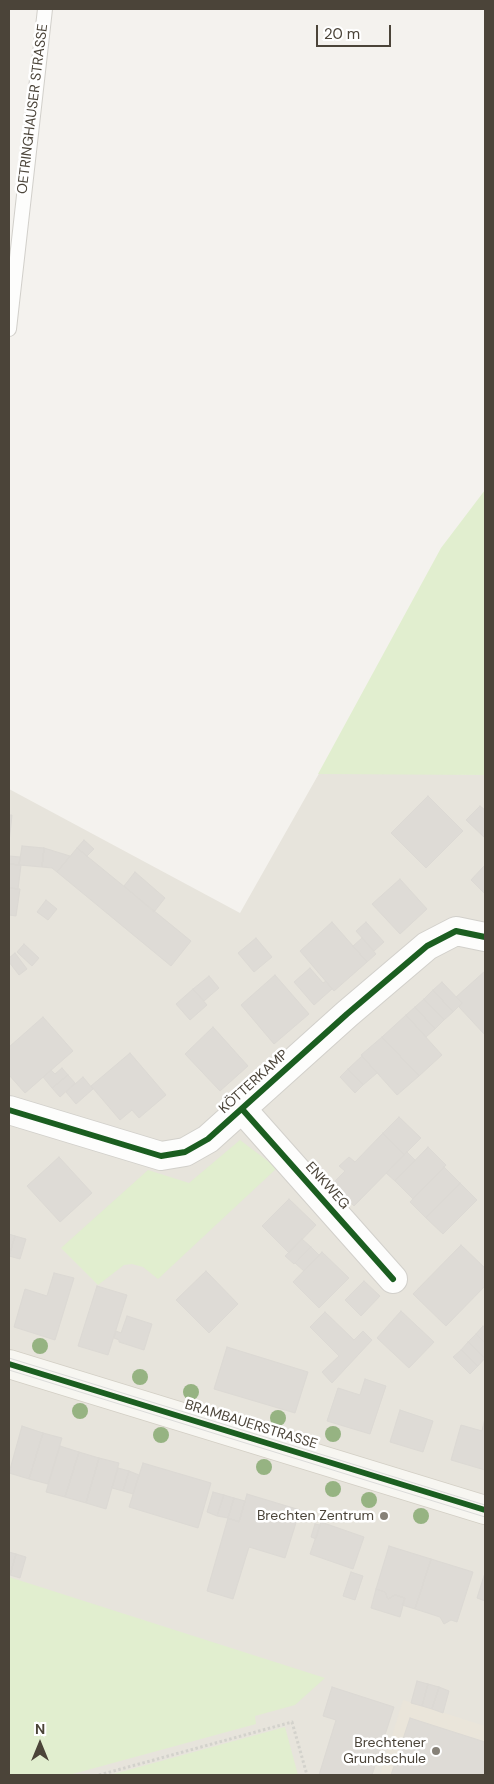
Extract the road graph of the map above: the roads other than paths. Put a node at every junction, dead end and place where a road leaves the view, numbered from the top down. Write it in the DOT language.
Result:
graph roads {
  1 [pos="45,9"];
  2 [pos="9,329"];
  3 [pos="485,936"];
  4 [pos="9,1110"];
  5 [pos="242,1110"];
  6 [pos="393,1279"];
  7 [pos="9,1364"];
  8 [pos="485,1510"];
  1 -- 2 [label="lane, OETRINGHAUSER STRASSE"];
  3 -- 5 [label="street, KÖTTERKAMP"];
  4 -- 5 [label="street, KÖTTERKAMP"];
  5 -- 6 [label="street, ENKWEG"];
  7 -- 8 [label="main road, BRAMBAUERSTRASSE"];
}
